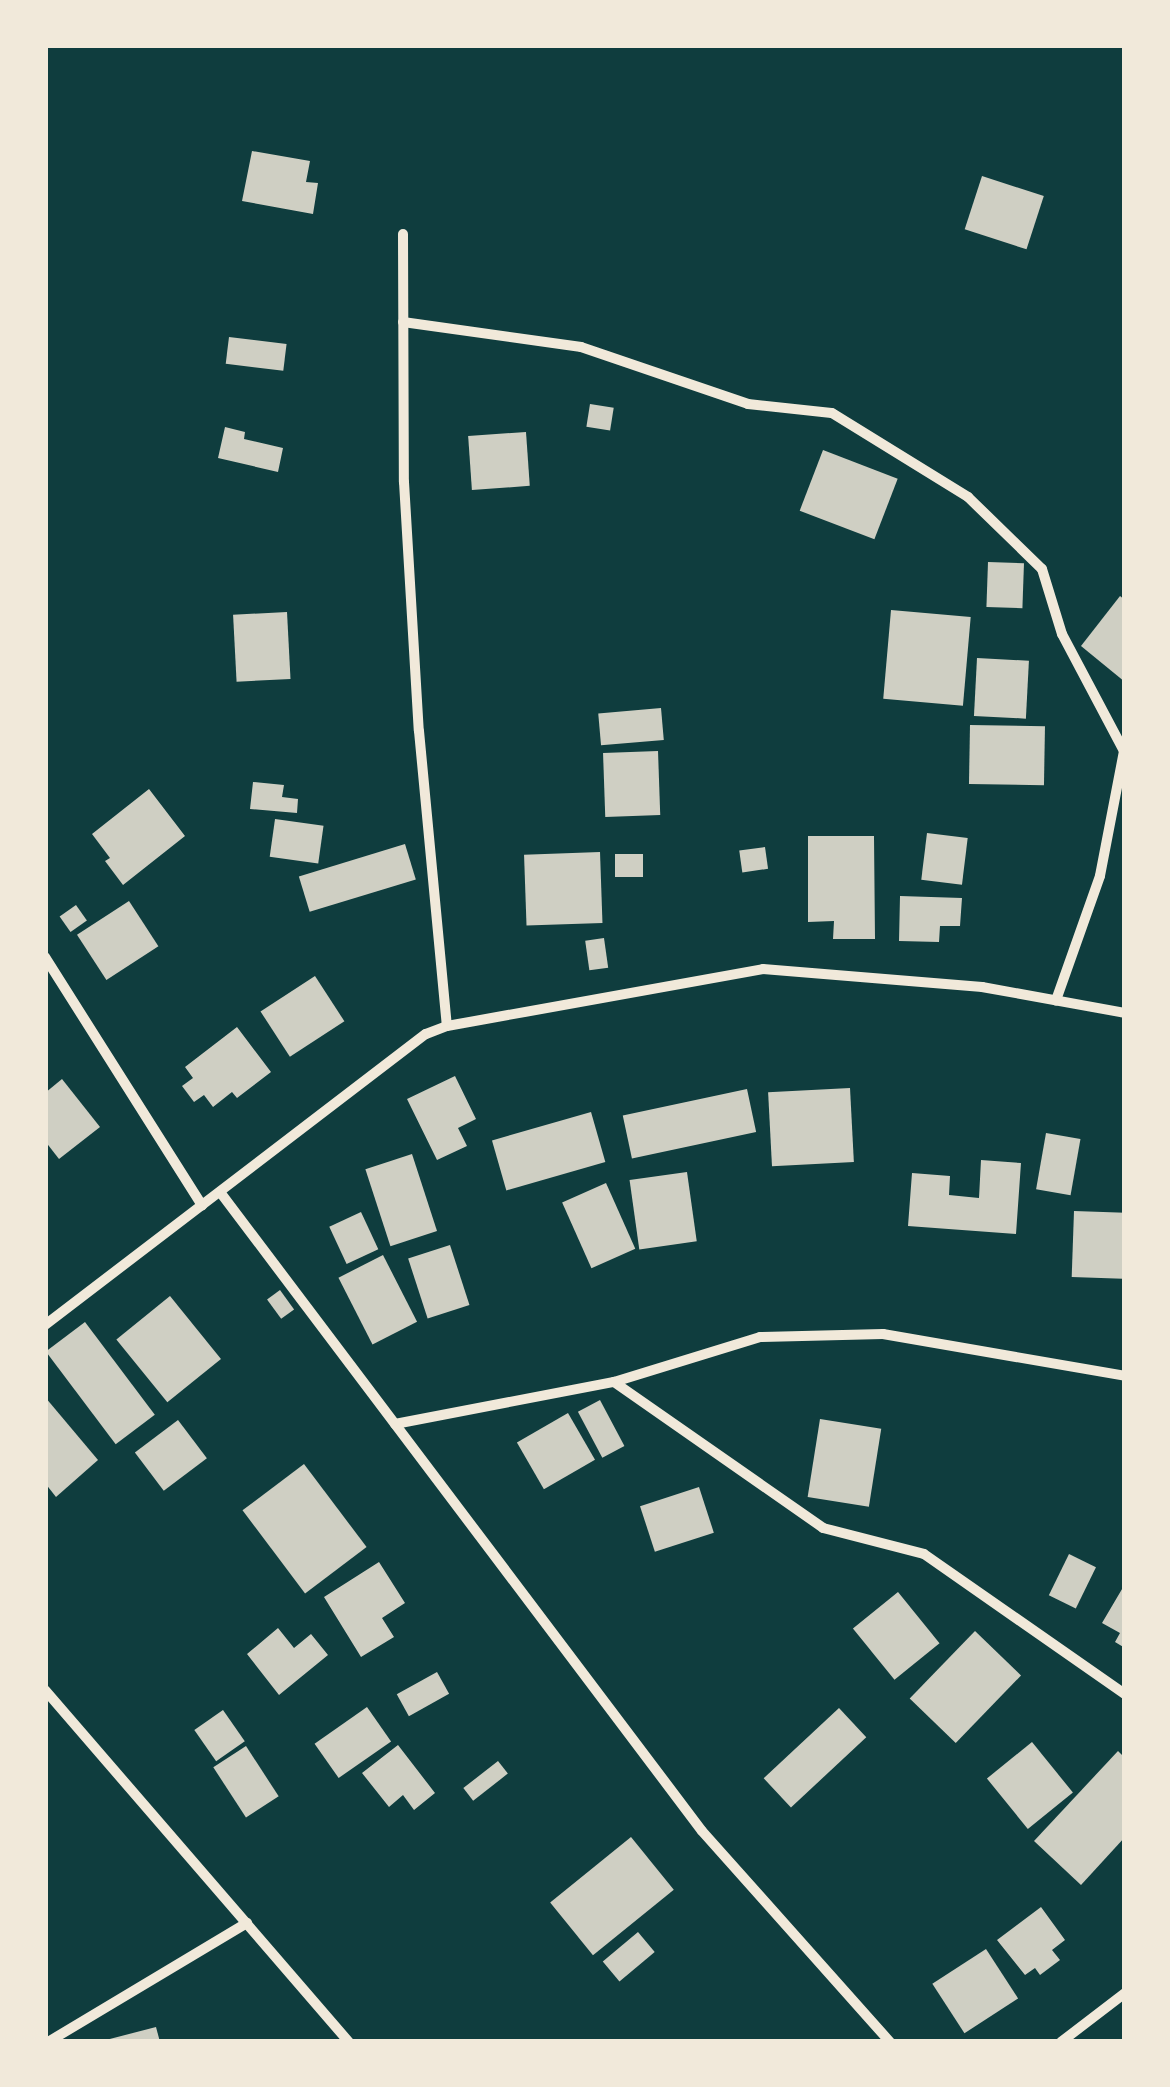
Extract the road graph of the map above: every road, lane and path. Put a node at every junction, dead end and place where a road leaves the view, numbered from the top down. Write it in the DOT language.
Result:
graph roads {
  1 [pos="404,234"];
  2 [pos="403,322"];
  3 [pos="45,957"];
  4 [pos="1056,1000"];
  5 [pos="1125,1013"];
  6 [pos="447,1026"];
  7 [pos="220,1192"];
  8 [pos="202,1205"];
  9 [pos="45,1325"];
  10 [pos="1125,1376"];
  11 [pos="614,1382"];
  12 [pos="395,1424"];
  13 [pos="45,1690"];
  14 [pos="1125,1694"];
  15 [pos="247,1923"];
  16 [pos="1125,1994"];
  17 [pos="48,2042"];
  18 [pos="349,2042"];
  19 [pos="890,2042"];
  20 [pos="1061,2042"];
  1 -- 2 [label="street"];
  2 -- 4 [label="street"];
  2 -- 6 [label="street"];
  3 -- 8 [label="street"];
  4 -- 5 [label="street"];
  4 -- 6 [label="street"];
  6 -- 7 [label="street"];
  7 -- 8 [label="street"];
  7 -- 12 [label="street"];
  8 -- 9 [label="street"];
  10 -- 11 [label="street"];
  11 -- 12 [label="street"];
  11 -- 14 [label="street"];
  12 -- 19 [label="street"];
  13 -- 15 [label="street"];
  15 -- 17 [label="street"];
  15 -- 18 [label="street"];
  16 -- 20 [label="street"];
}
